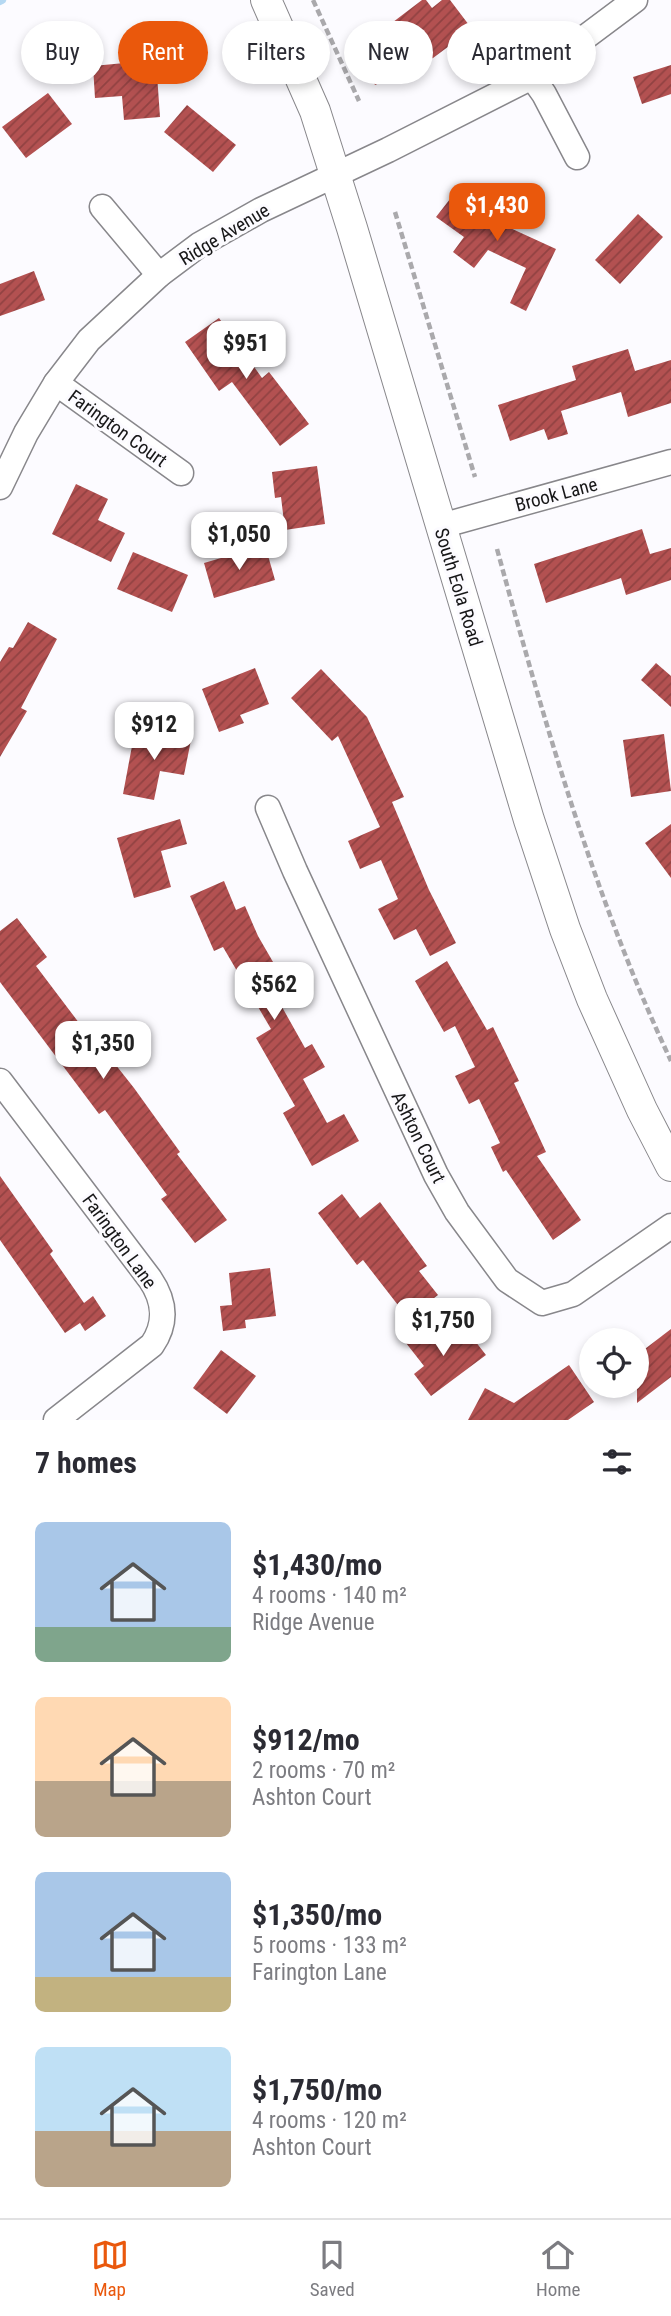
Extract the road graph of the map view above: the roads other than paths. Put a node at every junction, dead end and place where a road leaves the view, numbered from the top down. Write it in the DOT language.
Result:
graph roads {
  1 [pos="266,0"];
  2 [pos="635,0"];
  3 [pos="596,30"];
  4 [pos="520,84"];
  5 [pos="537,84"];
  6 [pos="577,157"];
  7 [pos="335,175"];
  8 [pos="102,207"];
  9 [pos="159,275"];
  10 [pos="56,383"];
  11 [pos="671,462"];
  12 [pos="181,473"];
  13 [pos="0,487"];
  14 [pos="442,526"];
  15 [pos="268,808"];
  16 [pos="0,1081"];
  17 [pos="671,1166"];
  18 [pos="671,1226"];
  19 [pos="56,1420"];
  1 -- 7 [label="street, South Eola Road"];
  2 -- 3 [label="street, Ridge Avenue"];
  4 -- 7 [label="street, Ridge Avenue"];
  5 -- 6 [label="street"];
  7 -- 9 [label="street, Ridge Avenue"];
  7 -- 14 [label="street, South Eola Road"];
  8 -- 9 [label="street"];
  9 -- 10 [label="street, Ridge Avenue"];
  10 -- 12 [label="street, Farington Court"];
  10 -- 13 [label="street, Ridge Avenue"];
  11 -- 14 [label="street, Brook Lane"];
  14 -- 17 [label="street, South Eola Road"];
  15 -- 18 [label="street, Ashton Court"];
  16 -- 19 [label="street, Farington Lane"];
}
